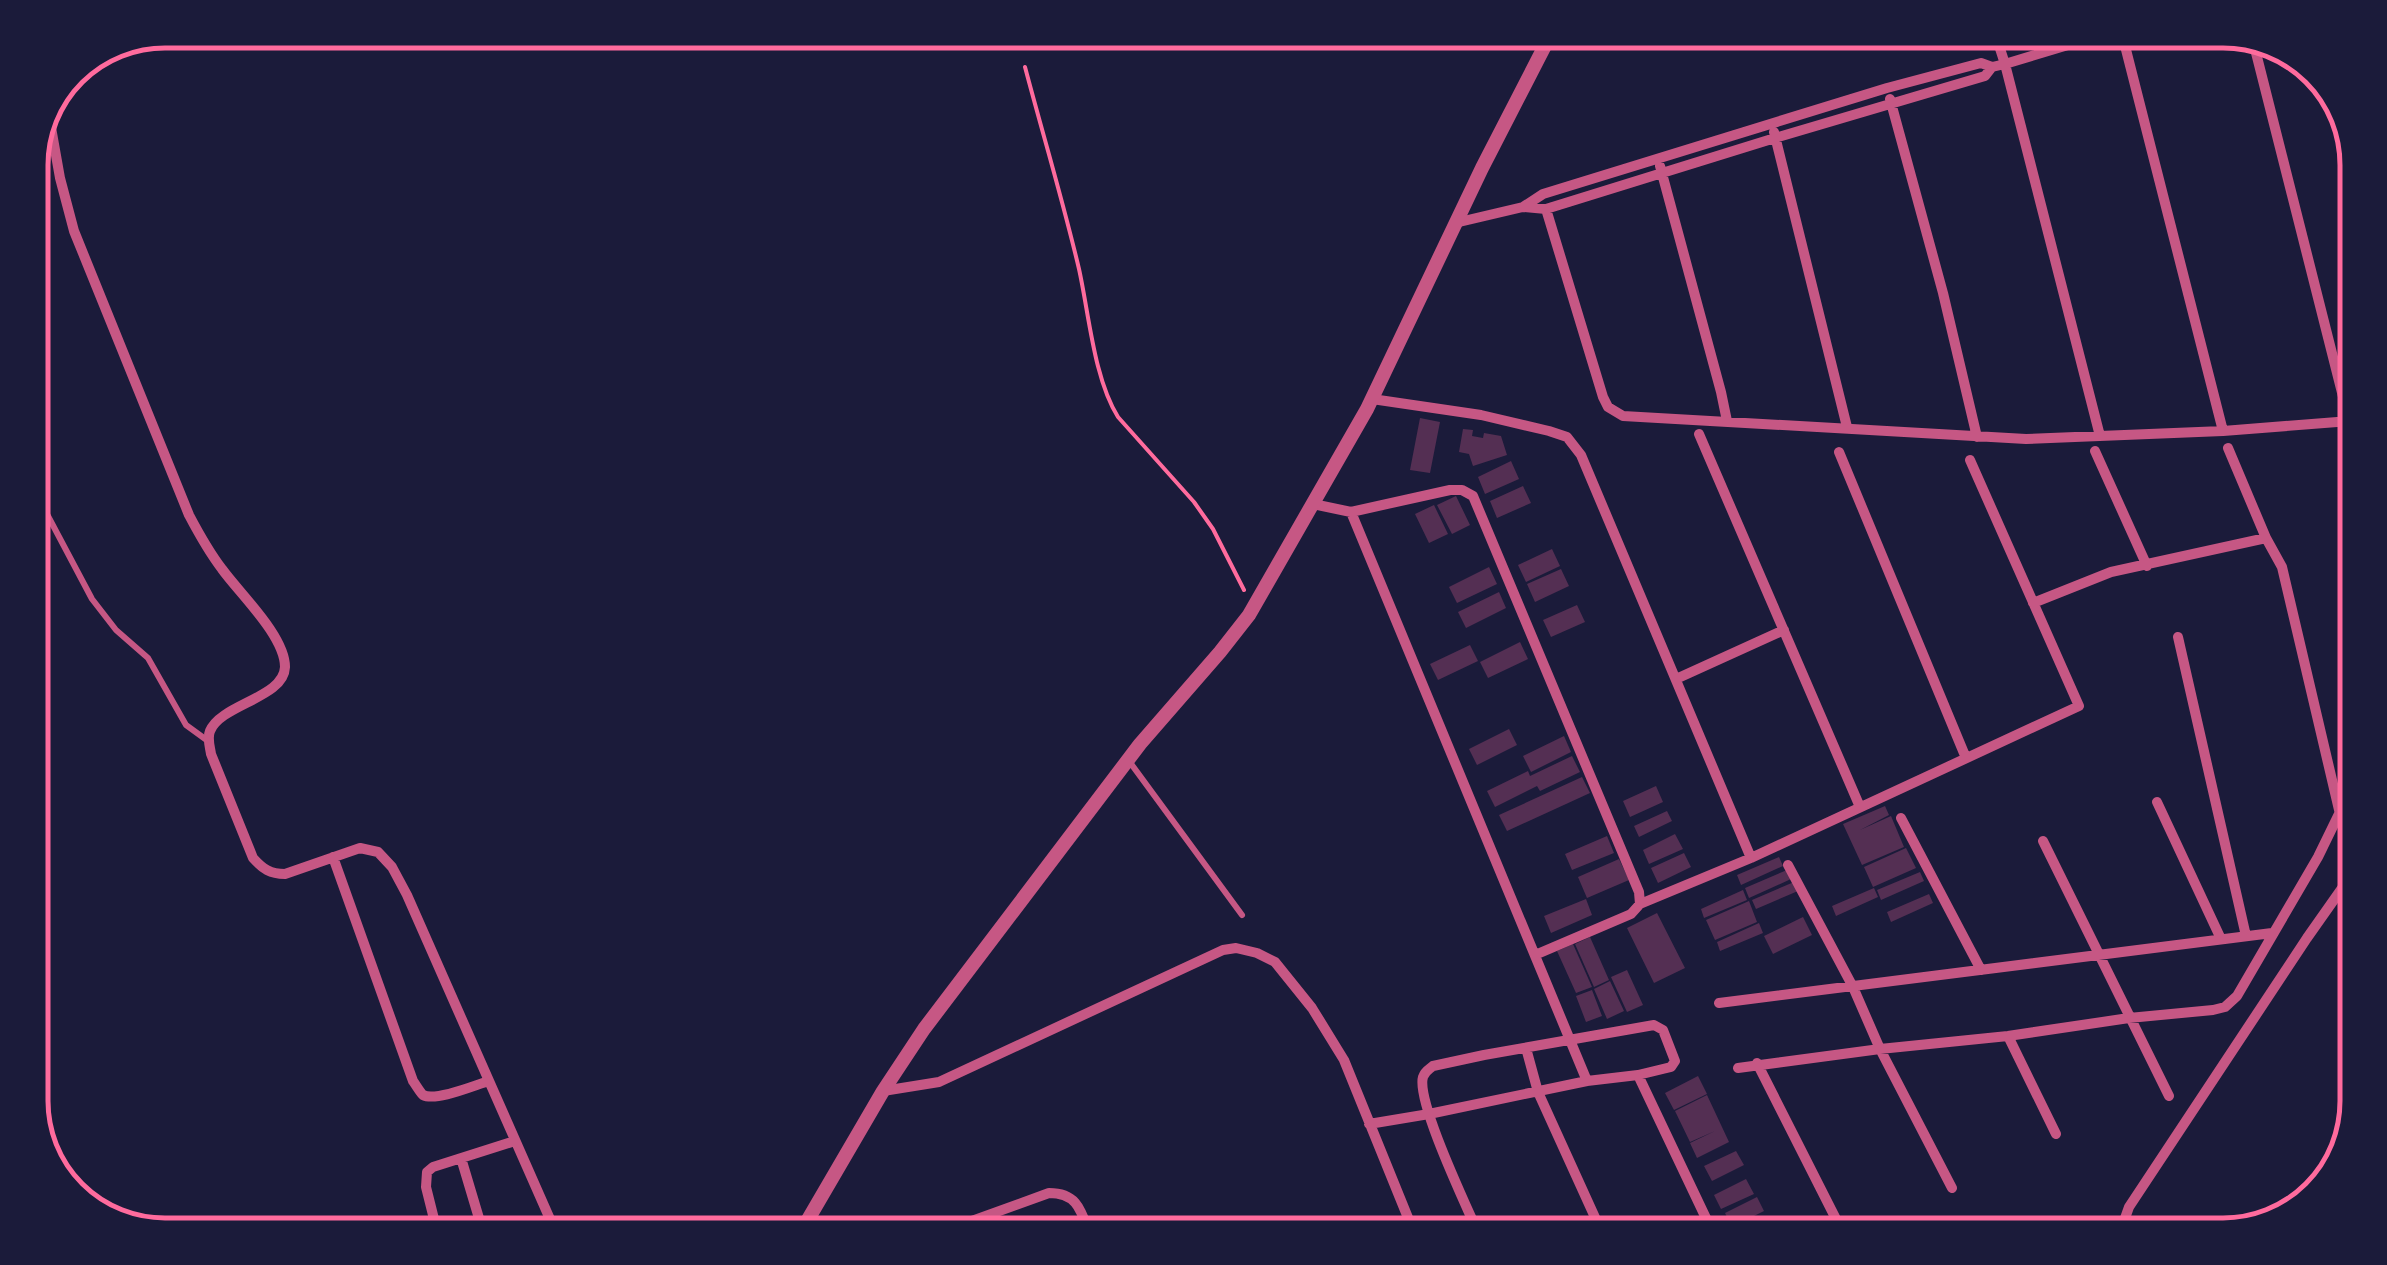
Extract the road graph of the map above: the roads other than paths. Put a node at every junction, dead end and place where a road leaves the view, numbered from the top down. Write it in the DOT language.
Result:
graph roads {
  1 [pos="1543,48"];
  2 [pos="2000,48"];
  3 [pos="2059,48"];
  4 [pos="2124,48"];
  5 [pos="2256,52"];
  6 [pos="2005,64"];
  7 [pos="1992,67"];
  8 [pos="1887,88"];
  9 [pos="1892,104"];
  10 [pos="1772,123"];
  11 [pos="52,132"];
  12 [pos="1775,138"];
  13 [pos="1657,158"];
  14 [pos="1662,172"];
  15 [pos="1523,207"];
  16 [pos="1546,209"];
  17 [pos="1456,223"];
  18 [pos="2339,379"];
  19 [pos="1372,398"];
  20 [pos="1727,421"];
  21 [pos="2339,422"];
  22 [pos="1847,427"];
  23 [pos="2223,431"];
  24 [pos="1699,434"];
  25 [pos="2100,436"];
  26 [pos="1977,437"];
  27 [pos="2228,448"];
  28 [pos="2094,451"];
  29 [pos="1839,452"];
  30 [pos="1970,460"];
  31 [pos="1313,504"];
  32 [pos="1351,512"];
  33 [pos="48,516"];
  34 [pos="2266,538"];
  35 [pos="2147,566"];
  36 [pos="2034,604"];
  37 [pos="1784,630"];
  38 [pos="2178,637"];
  39 [pos="1676,678"];
  40 [pos="209,742"];
  41 [pos="1966,758"];
  42 [pos="1128,760"];
  43 [pos="2157,802"];
  44 [pos="1860,807"];
  45 [pos="2340,814"];
  46 [pos="2340,815"];
  47 [pos="1900,818"];
  48 [pos="2043,841"];
  49 [pos="333,857"];
  50 [pos="1751,858"];
  51 [pos="1788,865"];
  52 [pos="2340,891"];
  53 [pos="1640,904"];
  54 [pos="1242,915"];
  55 [pos="2272,933"];
  56 [pos="2246,936"];
  57 [pos="2221,939"];
  58 [pos="2100,954"];
  59 [pos="1534,955"];
  60 [pos="1981,970"];
  61 [pos="1854,987"];
  62 [pos="1718,1002"];
  63 [pos="2129,1018"];
  64 [pos="2008,1036"];
  65 [pos="1572,1039"];
  66 [pos="1526,1048"];
  67 [pos="1880,1048"];
  68 [pos="1758,1063"];
  69 [pos="1738,1068"];
  70 [pos="1638,1074"];
  71 [pos="489,1080"];
  72 [pos="1587,1080"];
  73 [pos="883,1091"];
  74 [pos="1538,1092"];
  75 [pos="2169,1096"];
  76 [pos="1429,1114"];
  77 [pos="1369,1124"];
  78 [pos="2056,1134"];
  79 [pos="515,1141"];
  80 [pos="461,1158"];
  81 [pos="1952,1188"];
  82 [pos="434,1218"];
  83 [pos="479,1218"];
  84 [pos="549,1218"];
  85 [pos="810,1218"];
  86 [pos="989,1218"];
  87 [pos="1083,1218"];
  88 [pos="1408,1218"];
  89 [pos="1472,1218"];
  90 [pos="1595,1218"];
  91 [pos="1706,1218"];
  92 [pos="1836,1218"];
  93 [pos="2125,1218"];
  1 -- 17 [label="street"];
  2 -- 6 [label="street"];
  3 -- 6 [label="street"];
  4 -- 23 [label="street"];
  5 -- 18 [label="street"];
  6 -- 7 [label="street"];
  6 -- 25 [label="street"];
  7 -- 8 [label="street"];
  7 -- 9 [label="street"];
  8 -- 9 [label="street"];
  8 -- 10 [label="street"];
  9 -- 12 [label="street"];
  9 -- 26 [label="street"];
  10 -- 12 [label="street"];
  10 -- 13 [label="street"];
  11 -- 40 [label="street"];
  12 -- 14 [label="street"];
  12 -- 22 [label="street"];
  13 -- 14 [label="street"];
  13 -- 15 [label="street"];
  14 -- 16 [label="street"];
  14 -- 20 [label="street"];
  15 -- 16 [label="street"];
  15 -- 17 [label="street"];
  16 -- 20 [label="street"];
  17 -- 19 [label="street"];
  19 -- 31 [label="street"];
  19 -- 39 [label="street"];
  20 -- 22 [label="street"];
  21 -- 23 [label="street"];
  22 -- 26 [label="street"];
  23 -- 25 [label="street"];
  24 -- 37 [label="street"];
  25 -- 26 [label="street"];
  27 -- 34 [label="street"];
  28 -- 35 [label="street"];
  29 -- 41 [label="street"];
  30 -- 36 [label="street"];
  31 -- 32 [label="street"];
  31 -- 42 [label="street"];
  32 -- 53 [label="street"];
  32 -- 59 [label="street"];
  33 -- 40 [label="lane"];
  34 -- 35 [label="street"];
  34 -- 45 [label="street"];
  35 -- 36 [label="street"];
  36 -- 41 [label="street"];
  37 -- 39 [label="street"];
  37 -- 44 [label="street"];
  38 -- 56 [label="street"];
  39 -- 50 [label="street"];
  40 -- 49 [label="street"];
  41 -- 44 [label="street"];
  42 -- 54 [label="lane"];
  42 -- 73 [label="street"];
  43 -- 57 [label="street"];
  44 -- 50 [label="street"];
  46 -- 55 [label="street"];
  47 -- 60 [label="street"];
  48 -- 58 [label="street"];
  49 -- 71 [label="street"];
  49 -- 71 [label="street"];
  50 -- 53 [label="street"];
  51 -- 61 [label="street"];
  52 -- 93 [label="street"];
  53 -- 59 [label="street"];
  55 -- 56 [label="street"];
  55 -- 63 [label="street"];
  56 -- 57 [label="street"];
  57 -- 58 [label="street"];
  58 -- 60 [label="street"];
  58 -- 63 [label="street"];
  59 -- 65 [label="street"];
  60 -- 61 [label="street"];
  61 -- 62 [label="street"];
  61 -- 67 [label="street"];
  63 -- 64 [label="street"];
  63 -- 75 [label="street"];
  64 -- 67 [label="street"];
  64 -- 78 [label="street"];
  65 -- 66 [label="street"];
  65 -- 70 [label="street"];
  65 -- 72 [label="street"];
  66 -- 74 [label="street"];
  66 -- 76 [label="street"];
  67 -- 68 [label="street"];
  67 -- 81 [label="street"];
  68 -- 69 [label="street"];
  68 -- 92 [label="street"];
  70 -- 72 [label="street"];
  70 -- 91 [label="street"];
  71 -- 79 [label="street"];
  72 -- 74 [label="street"];
  73 -- 77 [label="street"];
  73 -- 85 [label="street"];
  74 -- 76 [label="street"];
  74 -- 90 [label="street"];
  76 -- 77 [label="street"];
  76 -- 89 [label="street"];
  77 -- 88 [label="street"];
  79 -- 80 [label="street"];
  79 -- 84 [label="street"];
  80 -- 82 [label="street"];
  80 -- 83 [label="street"];
  86 -- 87 [label="street"];
}
